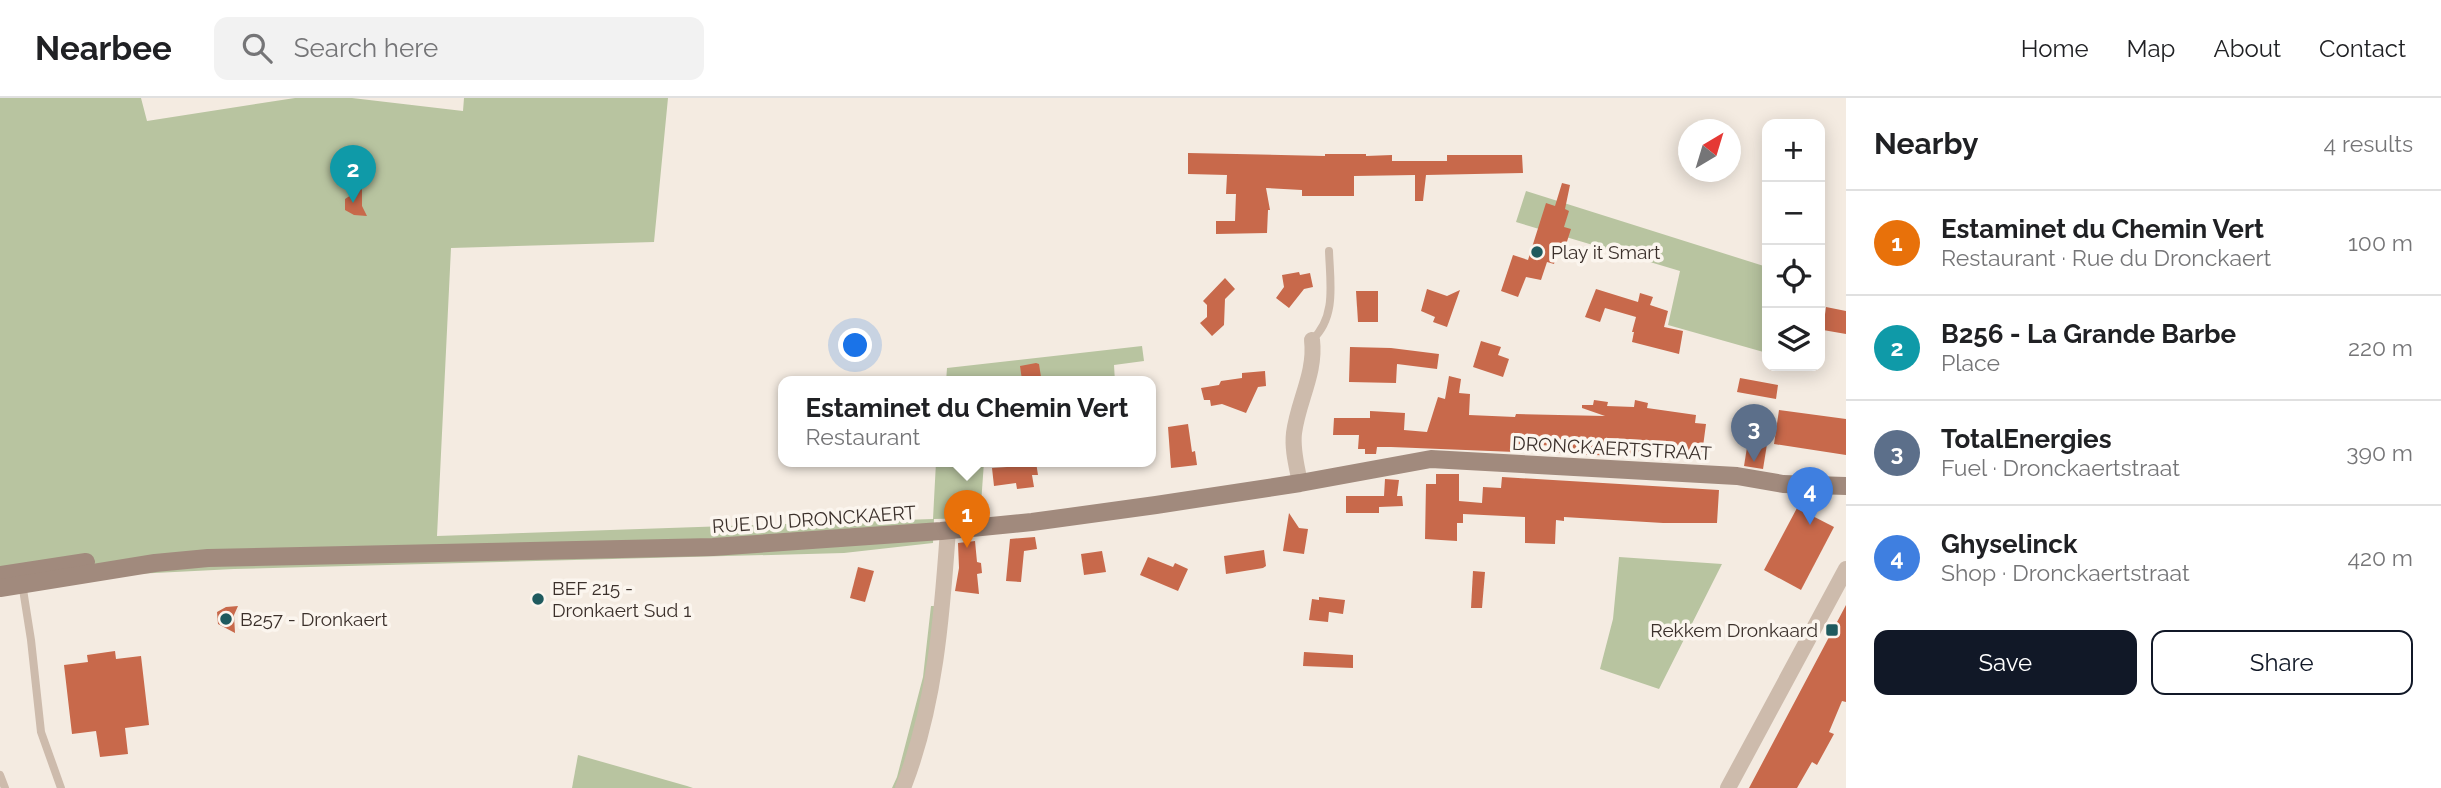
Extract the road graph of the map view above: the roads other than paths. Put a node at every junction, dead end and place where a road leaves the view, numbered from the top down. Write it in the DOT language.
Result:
graph roads {
  1 [pos="1329,251"];
  2 [pos="1312,340"];
  3 [pos="1417,462"];
  4 [pos="1300,483"];
  5 [pos="1846,486"];
  6 [pos="948,530"];
  7 [pos="208,558"];
  8 [pos="1846,569"];
  9 [pos="0,575"];
  10 [pos="22,583"];
  11 [pos="0,588"];
  12 [pos="0,775"];
  13 [pos="5,788"];
  14 [pos="61,788"];
  15 [pos="903,788"];
  16 [pos="1728,788"];
  1 -- 2 [label="lane"];
  2 -- 4 [label="street"];
  3 -- 4 [label="main road, RUE DU DRONCKAERT"];
  3 -- 5 [label="main road, DRONCKAERTSTRAAT"];
  4 -- 6 [label="main road, RUE DU DRONCKAERT"];
  6 -- 7 [label="main road, RUE DU DRONCKAERT"];
  6 -- 15 [label="street"];
  7 -- 9 [label="main road, RUE DU DRONCKAERT"];
  7 -- 10 [label="main road, RUE DU DRONCKAERT"];
  8 -- 16 [label="street"];
  10 -- 11 [label="main road, RUE DU DRONCKAERT"];
  10 -- 14 [label="lane"];
  12 -- 13 [label="lane"];
}
